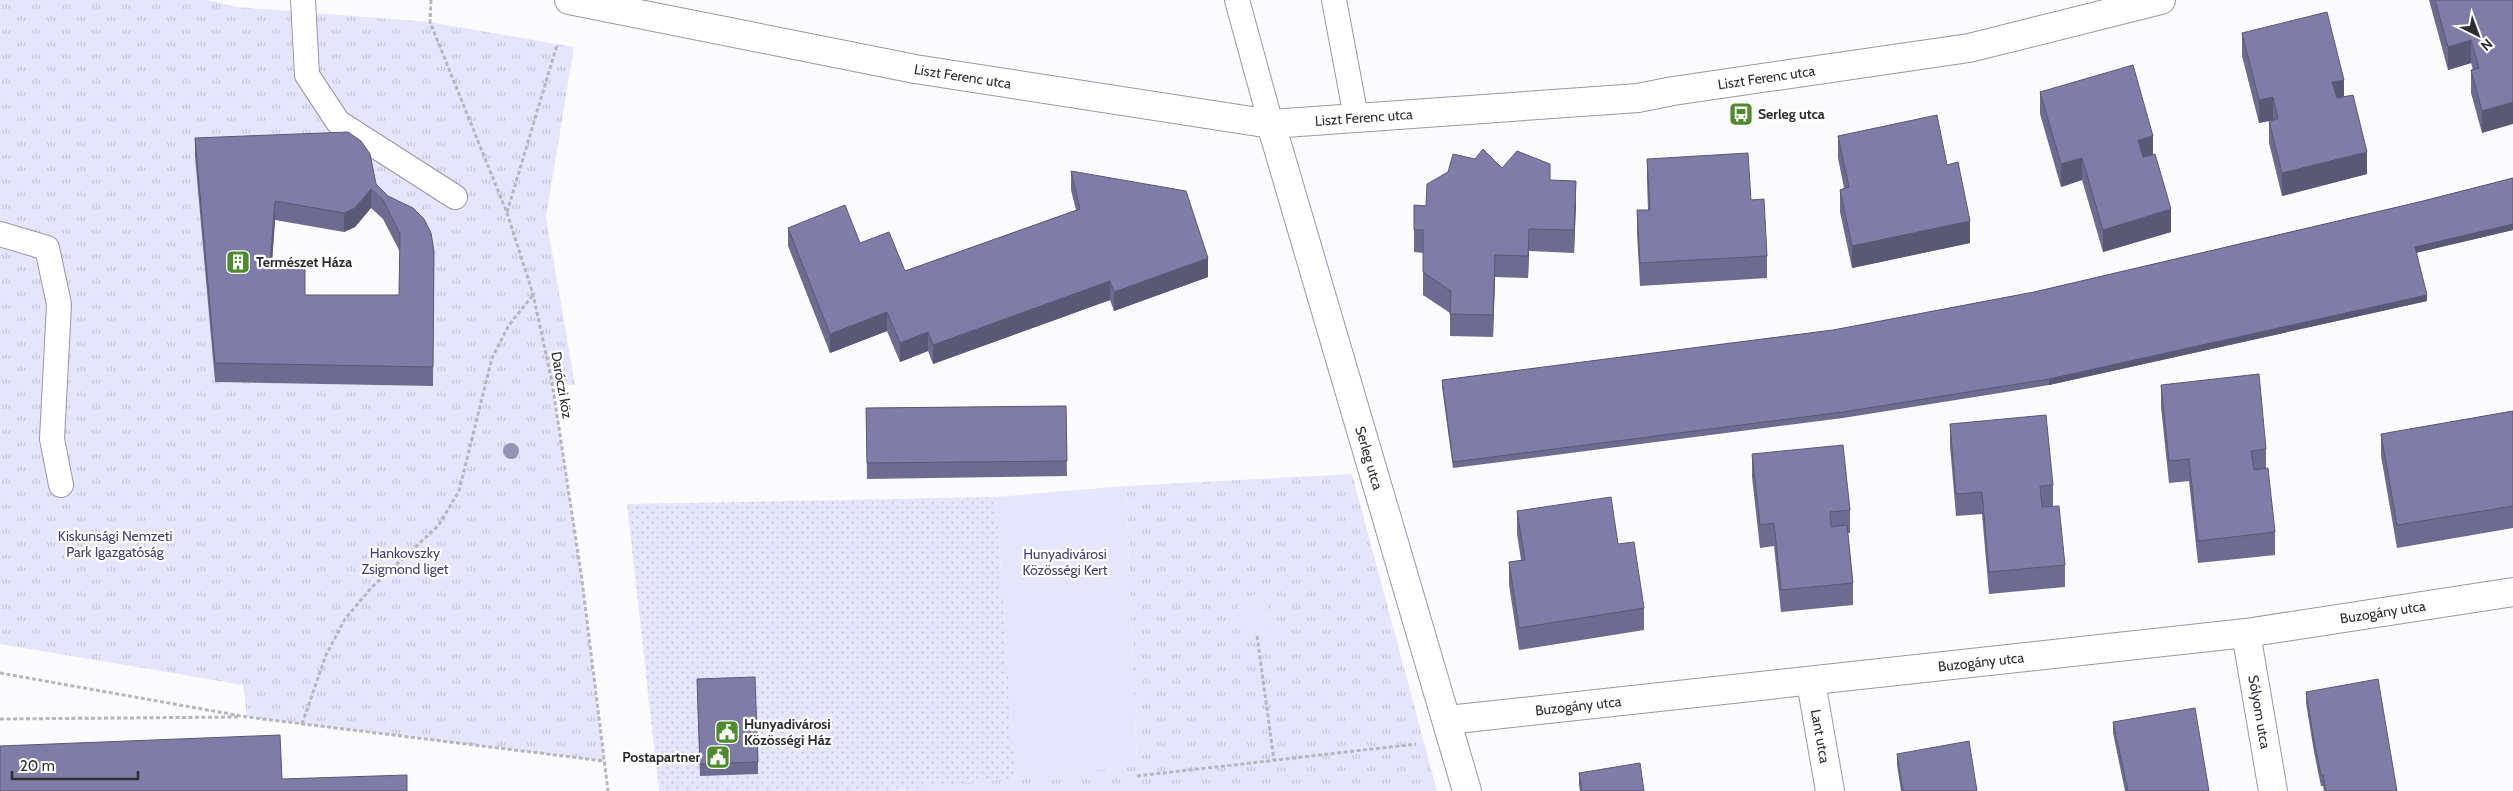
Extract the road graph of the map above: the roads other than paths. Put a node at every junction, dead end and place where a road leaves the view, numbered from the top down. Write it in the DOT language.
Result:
graph roads {
  1 [pos="303,0"];
  2 [pos="570,0"];
  3 [pos="1237,0"];
  4 [pos="1334,0"];
  5 [pos="2160,0"];
  6 [pos="1356,117"];
  7 [pos="1271,124"];
  8 [pos="455,197"];
  9 [pos="0,234"];
  10 [pos="61,485"];
  11 [pos="2513,592"];
  12 [pos="2246,632"];
  13 [pos="1811,682"];
  14 [pos="1451,731"];
  15 [pos="1467,791"];
  16 [pos="1830,791"];
  17 [pos="2273,791"];
  1 -- 8 [label="lane"];
  2 -- 7 [label="street, Liszt Ferenc utca"];
  3 -- 7 [label="lane"];
  4 -- 6 [label="lane"];
  5 -- 6 [label="street, Liszt Ferenc utca"];
  6 -- 7 [label="street, Liszt Ferenc utca"];
  7 -- 14 [label="street, Serleg utca"];
  9 -- 10 [label="lane"];
  11 -- 12 [label="street, Buzogány utca"];
  12 -- 13 [label="street, Buzogány utca"];
  12 -- 17 [label="street, Sólyom utca"];
  13 -- 14 [label="street, Buzogány utca"];
  13 -- 16 [label="street, Lant utca"];
  14 -- 15 [label="street, Serleg utca"];
}
